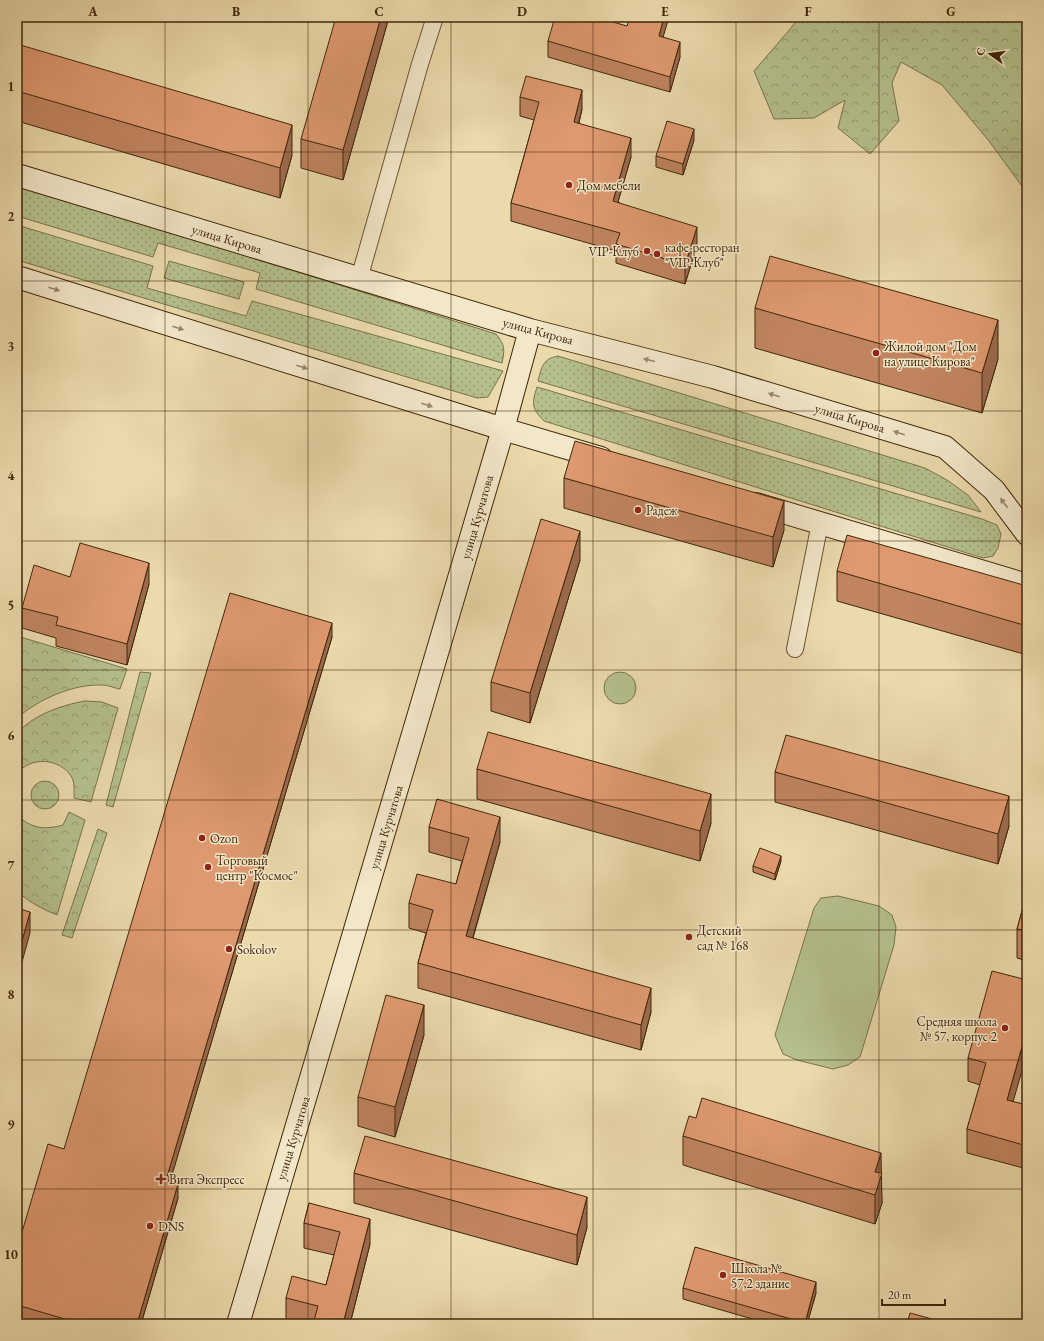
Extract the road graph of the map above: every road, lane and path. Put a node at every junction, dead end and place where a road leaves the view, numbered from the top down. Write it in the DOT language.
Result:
graph roads {
  1 [pos="435,17"];
  2 [pos="17,175"];
  3 [pos="17,278"];
  4 [pos="359,279"];
  5 [pos="530,330"];
  6 [pos="503,429"];
  7 [pos="616,463"];
  8 [pos="737,498"];
  9 [pos="820,523"];
  10 [pos="1027,534"];
  11 [pos="1027,585"];
  12 [pos="795,649"];
  13 [pos="238,1324"];
  1 -- 4 [label="street"];
  2 -- 4 [label="main road, улица Кирова"];
  3 -- 6 [label="main road, one-way"];
  4 -- 5 [label="main road, улица Кирова"];
  5 -- 6 [label="main road, улица Курчатова"];
  10 -- 5 [label="main road, улица Кирова, one-way"];
  6 -- 7 [label="main road"];
  6 -- 13 [label="main road, улица Курчатова"];
  8 -- 9 [label="main road"];
  9 -- 11 [label="main road"];
  9 -- 12 [label="street"];
}
